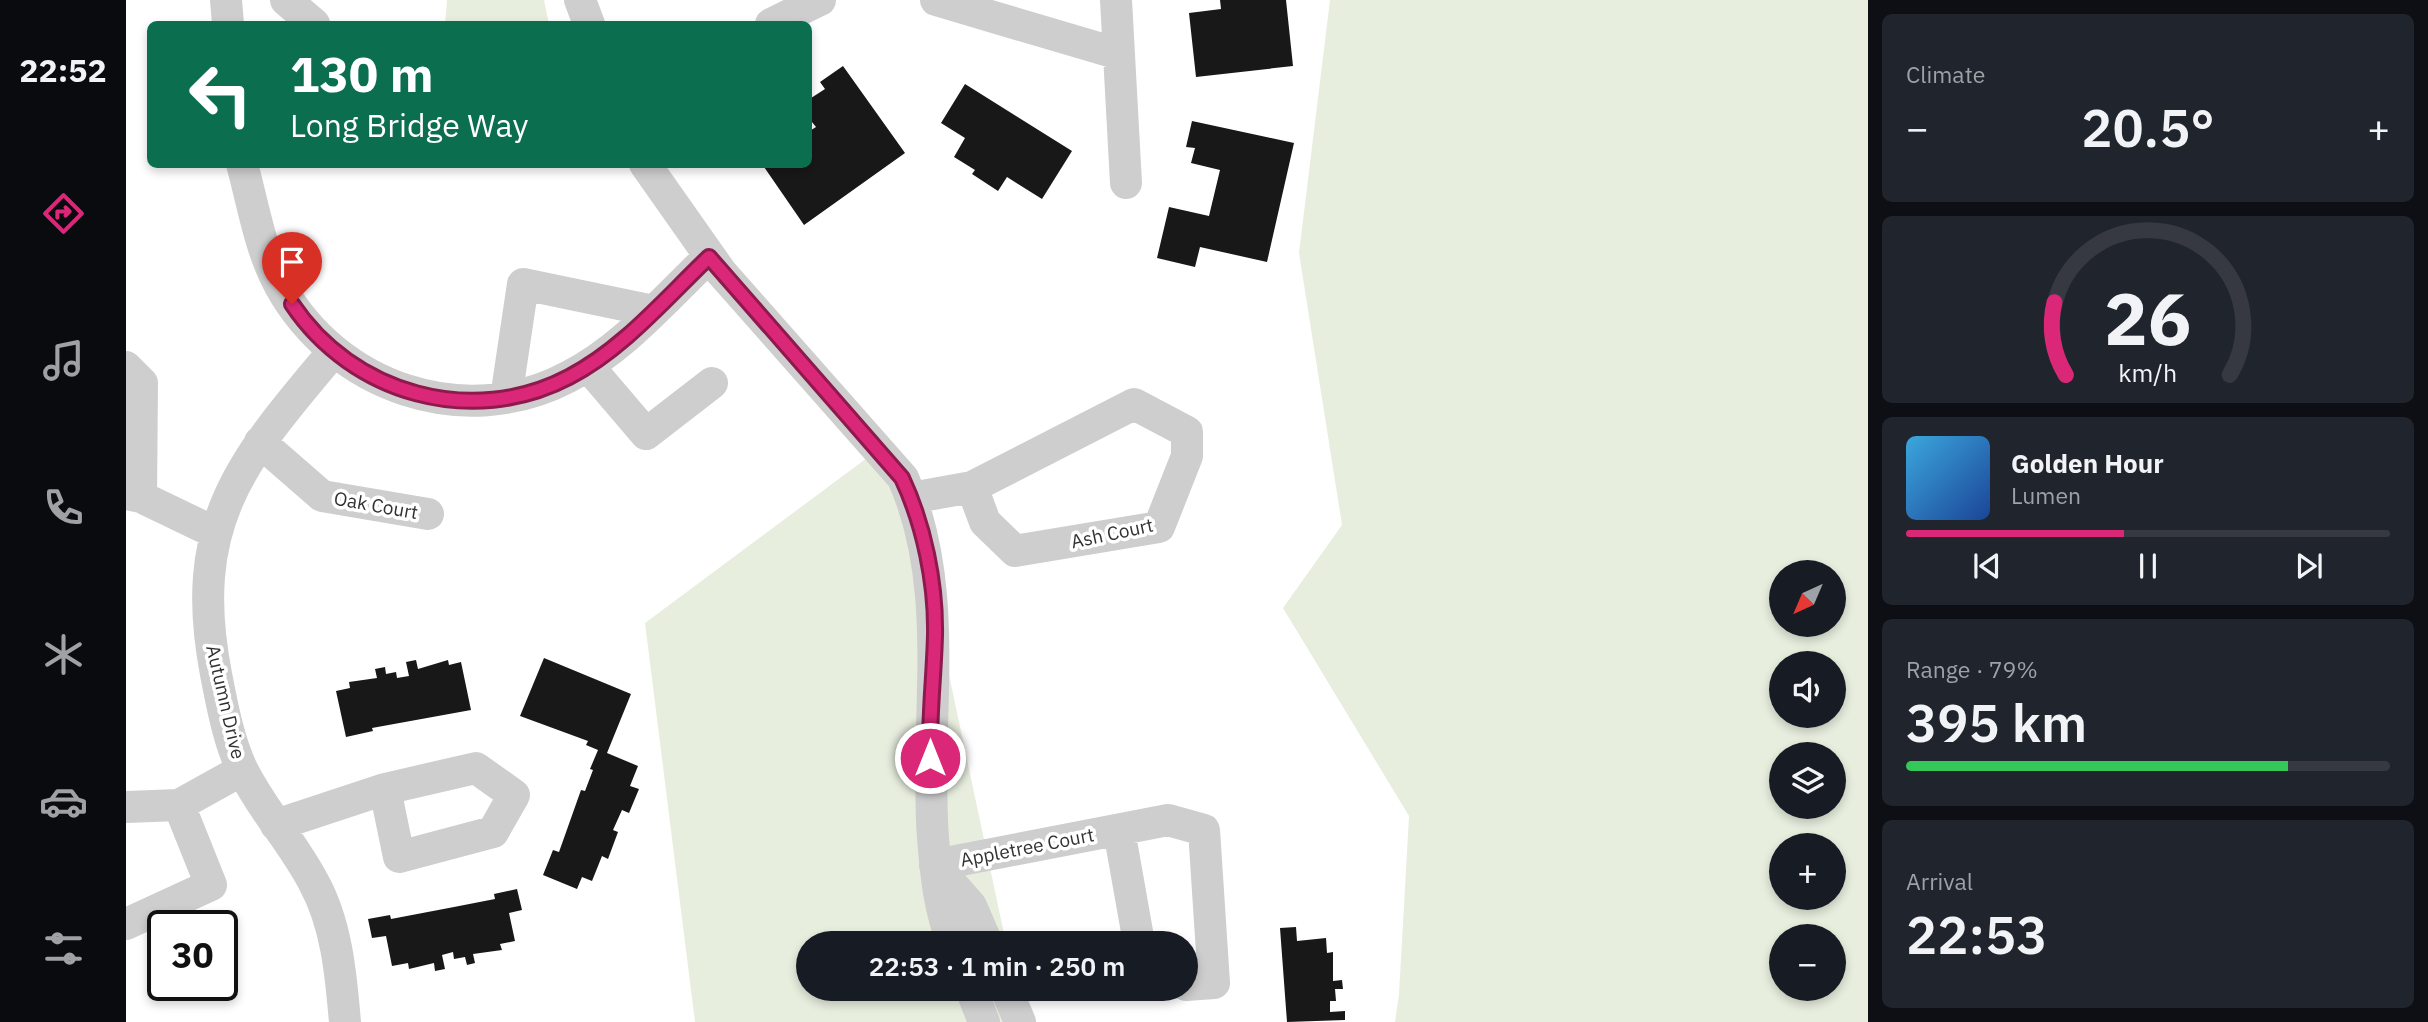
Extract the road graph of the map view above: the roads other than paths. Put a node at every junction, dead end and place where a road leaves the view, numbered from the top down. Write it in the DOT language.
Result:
graph roads {
  1 [pos="226,0"];
  2 [pos="286,0"];
  3 [pos="580,0"];
  4 [pos="820,0"];
  5 [pos="936,0"];
  6 [pos="1115,0"];
  7 [pos="228,21"];
  8 [pos="310,21"];
  9 [pos="588,21"];
  10 [pos="777,21"];
  11 [pos="1119,54"];
  12 [pos="243,168"];
  13 [pos="648,168"];
  14 [pos="1126,183"];
  15 [pos="709,257"];
  16 [pos="653,311"];
  17 [pos="333,352"];
  18 [pos="588,366"];
  19 [pos="126,367"];
  20 [pos="712,383"];
  21 [pos="506,398"];
  22 [pos="260,442"];
  23 [pos="972,487"];
  24 [pos="133,496"];
  25 [pos="911,498"];
  26 [pos="428,514"];
  27 [pos="216,533"];
  28 [pos="242,770"];
  29 [pos="385,789"];
  30 [pos="179,805"];
  31 [pos="126,807"];
  32 [pos="276,825"];
  33 [pos="1119,830"];
  34 [pos="935,865"];
  35 [pos="126,924"];
  36 [pos="948,931"];
  37 [pos="982,931"];
  38 [pos="1137,931"];
  39 [pos="1198,984"];
  40 [pos="976,1001"];
  41 [pos="1011,1001"];
  42 [pos="345,1022"];
  43 [pos="984,1022"];
  44 [pos="1020,1022"];
  1 -- 7 [label="street"];
  2 -- 8 [label="street"];
  3 -- 9 [label="street"];
  4 -- 10 [label="street"];
  5 -- 11 [label="street"];
  6 -- 11 [label="street"];
  11 -- 14 [label="street"];
  12 -- 17 [label="street"];
  13 -- 15 [label="street"];
  15 -- 16 [label="street"];
  15 -- 25 [label="street"];
  16 -- 18 [label="street"];
  16 -- 21 [label="street"];
  17 -- 21 [label="street"];
  17 -- 22 [label="street, Autumn Drive"];
  18 -- 20 [label="street"];
  18 -- 21 [label="street"];
  19 -- 24 [label="street"];
  22 -- 26 [label="street, Oak Court"];
  22 -- 27 [label="street, Autumn Drive"];
  23 -- 23 [label="street, Ash Court"];
  23 -- 25 [label="street, Ash Court"];
  24 -- 27 [label="street"];
  25 -- 34 [label="street"];
  27 -- 28 [label="street, Autumn Drive"];
  28 -- 30 [label="street"];
  28 -- 32 [label="street, Autumn Drive"];
  29 -- 32 [label="street"];
  30 -- 31 [label="street"];
  30 -- 35 [label="street"];
  32 -- 42 [label="street, Autumn Drive"];
  33 -- 34 [label="street, Appletree Court"];
  33 -- 38 [label="street, Appletree Court"];
  33 -- 39 [label="street, Appletree Court"];
  34 -- 36 [label="street"];
  34 -- 37 [label="street"];
  40 -- 43 [label="street"];
  41 -- 44 [label="street"];
}
